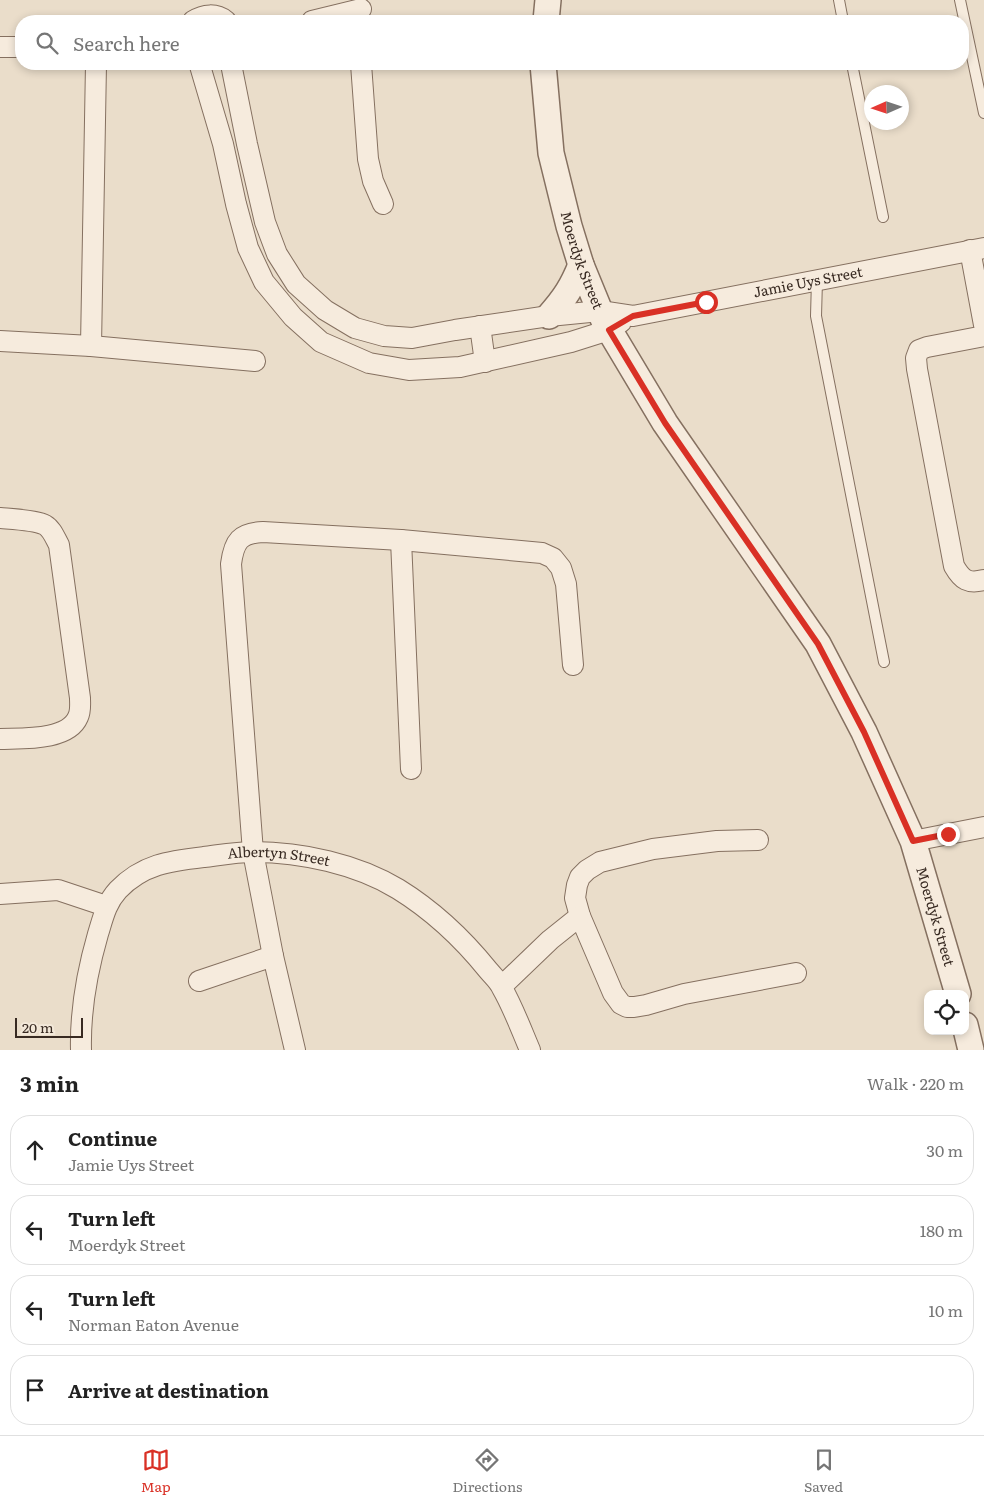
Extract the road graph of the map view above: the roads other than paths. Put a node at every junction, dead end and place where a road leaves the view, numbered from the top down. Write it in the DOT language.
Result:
graph roads {
  1 [pos="548,0"];
  2 [pos="839,0"];
  3 [pos="960,0"];
  4 [pos="361,10"];
  5 [pos="339,15"];
  6 [pos="547,15"];
  7 [pos="842,15"];
  8 [pos="963,15"];
  9 [pos="969,42"];
  10 [pos="0,47"];
  11 [pos="15,48"];
  12 [pos="96,70"];
  13 [pos="200,70"];
  14 [pos="232,70"];
  15 [pos="361,70"];
  16 [pos="544,70"];
  17 [pos="853,70"];
  18 [pos="984,113"];
  19 [pos="383,204"];
  20 [pos="883,217"];
  21 [pos="977,249"];
  22 [pos="581,265"];
  23 [pos="816,280"];
  24 [pos="549,316"];
  25 [pos="604,320"];
  26 [pos="984,325"];
  27 [pos="480,326"];
  28 [pos="984,336"];
  29 [pos="0,341"];
  30 [pos="91,346"];
  31 [pos="255,361"];
  32 [pos="485,362"];
  33 [pos="0,518"];
  34 [pos="401,540"];
  35 [pos="984,580"];
  36 [pos="884,662"];
  37 [pos="573,665"];
  38 [pos="0,739"];
  39 [pos="412,769"];
  40 [pos="984,827"];
  41 [pos="758,840"];
  42 [pos="913,841"];
  43 [pos="253,852"];
  44 [pos="0,894"];
  45 [pos="106,906"];
  46 [pos="580,916"];
  47 [pos="273,956"];
  48 [pos="796,973"];
  49 [pos="199,981"];
  50 [pos="502,986"];
  51 [pos="957,990"];
  52 [pos="967,1035"];
  53 [pos="80,1050"];
  54 [pos="295,1050"];
  55 [pos="530,1050"];
  56 [pos="971,1050"];
  1 -- 6 [label="street"];
  2 -- 7 [label="lane"];
  3 -- 8 [label="lane"];
  4 -- 5 [label="street"];
  9 -- 18 [label="lane"];
  10 -- 11 [label="street"];
  12 -- 30 [label="street"];
  13 -- 32 [label="street"];
  14 -- 27 [label="street"];
  15 -- 19 [label="street"];
  16 -- 22 [label="street, Moerdyk Street"];
  17 -- 20 [label="lane"];
  21 -- 23 [label="street, Jamie Uys Street"];
  21 -- 26 [label="street"];
  22 -- 24 [label="street"];
  22 -- 25 [label="street, Moerdyk Street"];
  23 -- 25 [label="street, Jamie Uys Street"];
  23 -- 36 [label="lane"];
  24 -- 25 [label="street"];
  24 -- 27 [label="street"];
  25 -- 32 [label="street"];
  25 -- 42 [label="street, Moerdyk Street"];
  27 -- 32 [label="street"];
  28 -- 35 [label="street"];
  29 -- 30 [label="street"];
  30 -- 31 [label="street"];
  33 -- 38 [label="street"];
  34 -- 37 [label="street"];
  34 -- 39 [label="street"];
  34 -- 43 [label="street"];
  40 -- 42 [label="street"];
  41 -- 46 [label="street"];
  42 -- 51 [label="street, Moerdyk Street"];
  43 -- 45 [label="street, Albertyn Street"];
  43 -- 47 [label="street"];
  43 -- 50 [label="street, Albertyn Street"];
  44 -- 45 [label="street"];
  45 -- 53 [label="street, Albertyn Street"];
  46 -- 48 [label="street"];
  46 -- 50 [label="street"];
  47 -- 49 [label="street"];
  47 -- 54 [label="street"];
  50 -- 55 [label="street, Albertyn Street"];
  52 -- 56 [label="street"];
}
